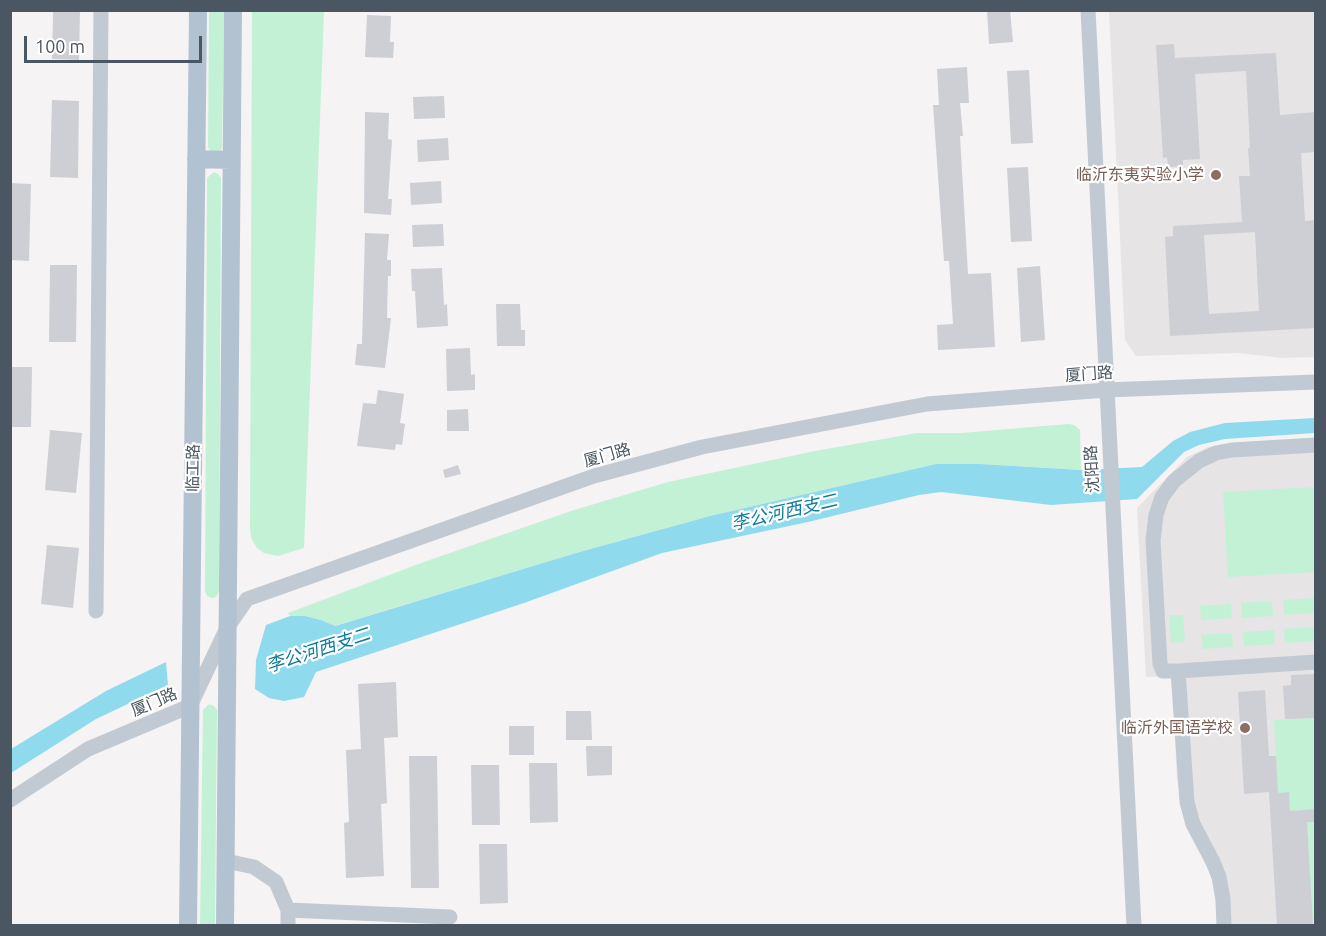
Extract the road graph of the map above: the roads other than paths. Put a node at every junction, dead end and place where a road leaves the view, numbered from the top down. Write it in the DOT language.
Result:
graph roads {
  1 [pos="102,10"];
  2 [pos="198,10"];
  3 [pos="233,10"];
  4 [pos="1088,10"];
  5 [pos="196,159"];
  6 [pos="231,159"];
  7 [pos="1316,382"];
  8 [pos="1107,390"];
  9 [pos="1316,445"];
  10 [pos="96,611"];
  11 [pos="227,628"];
  12 [pos="1316,662"];
  13 [pos="1178,670"];
  14 [pos="190,706"];
  15 [pos="10,800"];
  16 [pos="226,861"];
  17 [pos="450,917"];
  18 [pos="288,918"];
  19 [pos="188,926"];
  20 [pos="225,926"];
  21 [pos="1134,926"];
  22 [pos="1224,926"];
  1 -- 10 [label="street"];
  2 -- 5 [label="main road, 临工路"];
  3 -- 6 [label="main road"];
  4 -- 8 [label="street, 沈阳路"];
  5 -- 6 [label="main road"];
  5 -- 14 [label="main road, 临工路"];
  6 -- 11 [label="main road"];
  7 -- 8 [label="street, 厦门路"];
  8 -- 11 [label="street, 厦门路"];
  8 -- 21 [label="street, 沈阳路"];
  9 -- 13 [label="street"];
  11 -- 14 [label="street, 厦门路"];
  11 -- 16 [label="main road"];
  12 -- 13 [label="street"];
  13 -- 22 [label="street"];
  14 -- 15 [label="street, 厦门路"];
  14 -- 19 [label="main road, 临工路"];
  16 -- 18 [label="street"];
  16 -- 20 [label="main road"];
  17 -- 18 [label="street"];
}
